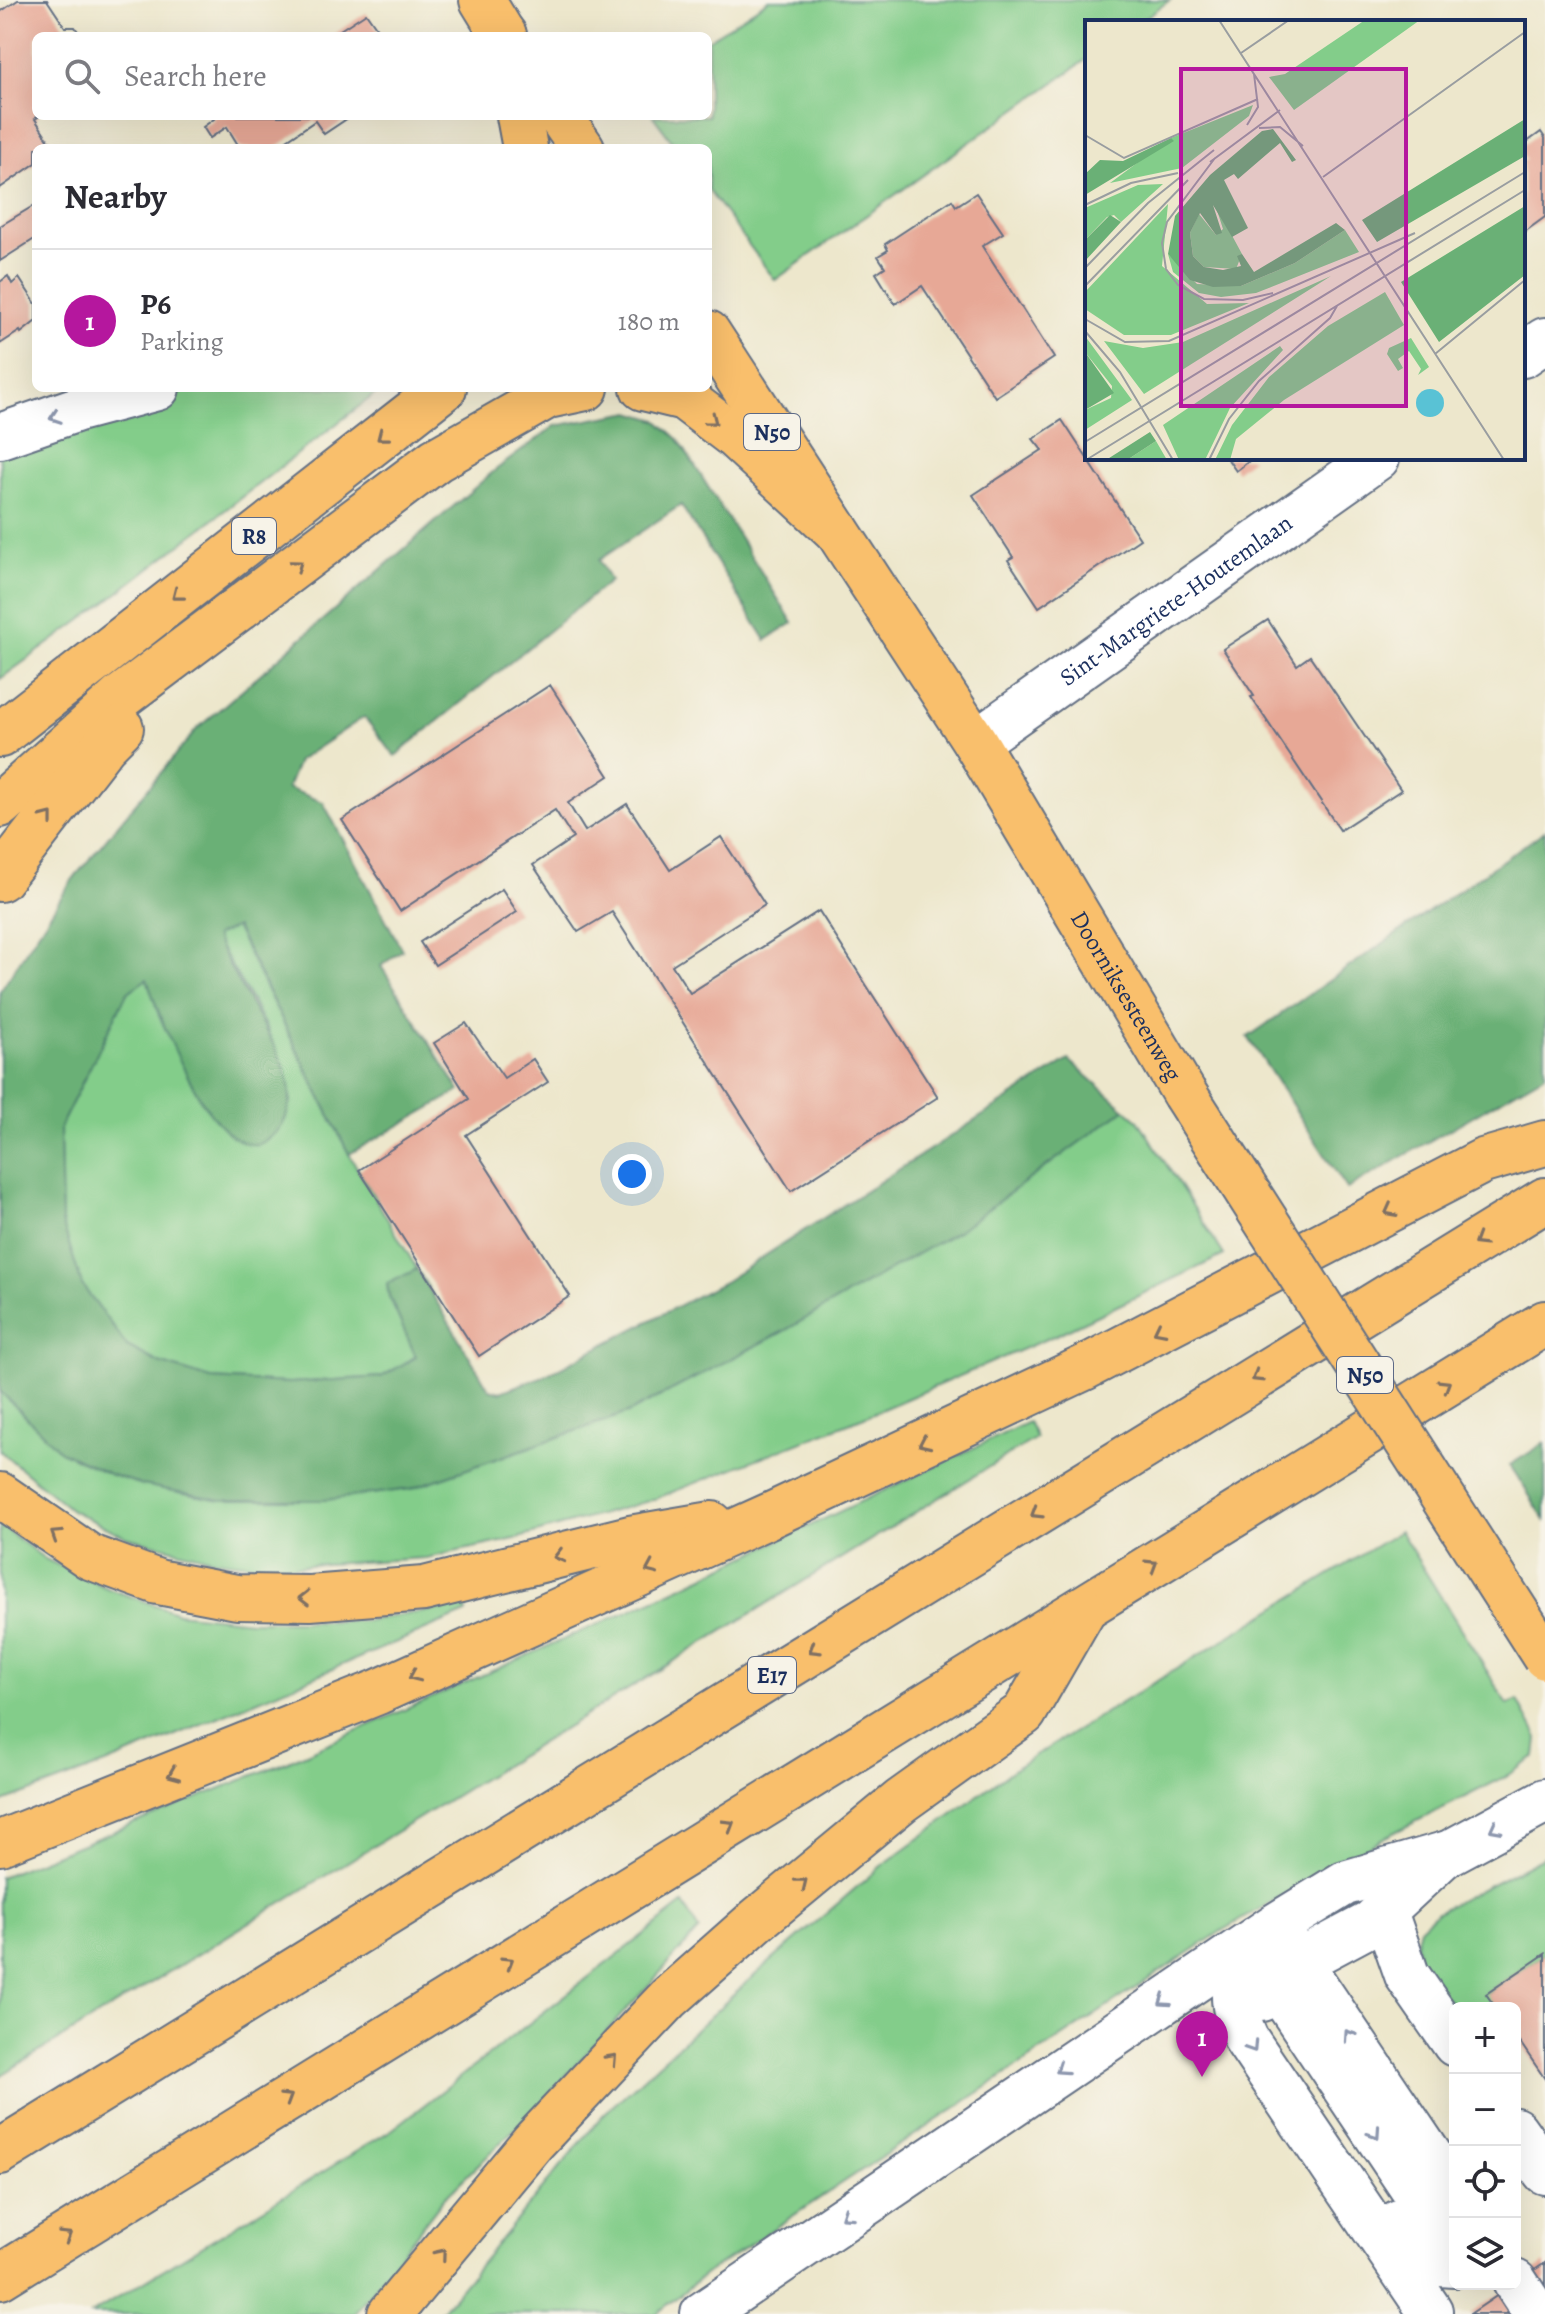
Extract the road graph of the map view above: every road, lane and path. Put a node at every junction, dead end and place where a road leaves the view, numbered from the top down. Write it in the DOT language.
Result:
graph roads {
  1 [pos="482,0"];
  2 [pos="502,32"];
  3 [pos="520,120"];
  4 [pos="563,120"];
  5 [pos="524,144"];
  6 [pos="579,144"];
  7 [pos="712,339"];
  8 [pos="1545,340"];
  9 [pos="1525,354"];
  10 [pos="142,392"];
  11 [pos="439,392"];
  12 [pos="511,392"];
  13 [pos="567,392"];
  14 [pos="659,392"];
  15 [pos="0,436"];
  16 [pos="436,460"];
  17 [pos="1374,460"];
  18 [pos="837,531"];
  19 [pos="235,612"];
  20 [pos="64,683"];
  21 [pos="0,707"];
  22 [pos="0,735"];
  23 [pos="975,742"];
  24 [pos="0,805"];
  25 [pos="0,879"];
  26 [pos="1545,1143"];
  27 [pos="1545,1200"];
  28 [pos="1545,1323"];
  29 [pos="0,1495"];
  30 [pos="773,1514"];
  31 [pos="1086,1606"];
  32 [pos="1545,1657"];
  33 [pos="1545,1801"];
  34 [pos="0,1843"];
  35 [pos="1445,1854"];
  36 [pos="1385,1912"];
  37 [pos="1285,1950"];
  38 [pos="1449,2035"];
  39 [pos="1521,2138"];
  40 [pos="0,2152"];
  41 [pos="1545,2172"];
  42 [pos="1449,2184"];
  43 [pos="1449,2243"];
  44 [pos="1449,2265"];
  45 [pos="0,2277"];
  46 [pos="1467,2290"];
  47 [pos="1520,2290"];
  48 [pos="1428,2312"];
  49 [pos="390,2314"];
  50 [pos="703,2314"];
  51 [pos="1536,2314"];
  1 -- 2 [label="main road"];
  3 -- 5 [label="main road"];
  4 -- 6 [label="main road"];
  7 -- 18 [label="main road, Doorniksesteenweg / N50"];
  8 -- 9 [label="street"];
  10 -- 15 [label="street, one-way"];
  11 -- 20 [label="main road, R8, one-way"];
  12 -- 16 [label="main road, R8"];
  13 -- 16 [label="main road"];
  14 -- 18 [label="main road, one-way"];
  19 -- 16 [label="main road, R8, one-way"];
  17 -- 23 [label="street, Sint-Margriete-Houtemlaan"];
  18 -- 23 [label="main road, Doorniksesteenweg / N50"];
  19 -- 24 [label="main road, R8"];
  25 -- 19 [label="main road, one-way"];
  20 -- 21 [label="main road"];
  20 -- 22 [label="main road, R8"];
  23 -- 32 [label="main road, Doorniksesteenweg / N50, bridge"];
  26 -- 30 [label="main road, one-way"];
  27 -- 40 [label="main road, E17, one-way"];
  31 -- 28 [label="main road, one-way"];
  30 -- 29 [label="main road, one-way"];
  30 -- 34 [label="main road, one-way"];
  45 -- 31 [label="main road, one-way"];
  49 -- 31 [label="main road, one-way"];
  33 -- 35 [label="street, one-way"];
  35 -- 36 [label="street"];
  35 -- 37 [label="street"];
  36 -- 37 [label="street"];
  36 -- 38 [label="street"];
  42 -- 37 [label="street, one-way"];
  37 -- 43 [label="street, one-way"];
  37 -- 44 [label="street"];
  37 -- 48 [label="street, one-way"];
  37 -- 50 [label="street, one-way"];
  39 -- 41 [label="street"];
  46 -- 48 [label="street"];
  47 -- 51 [label="street"];
}
